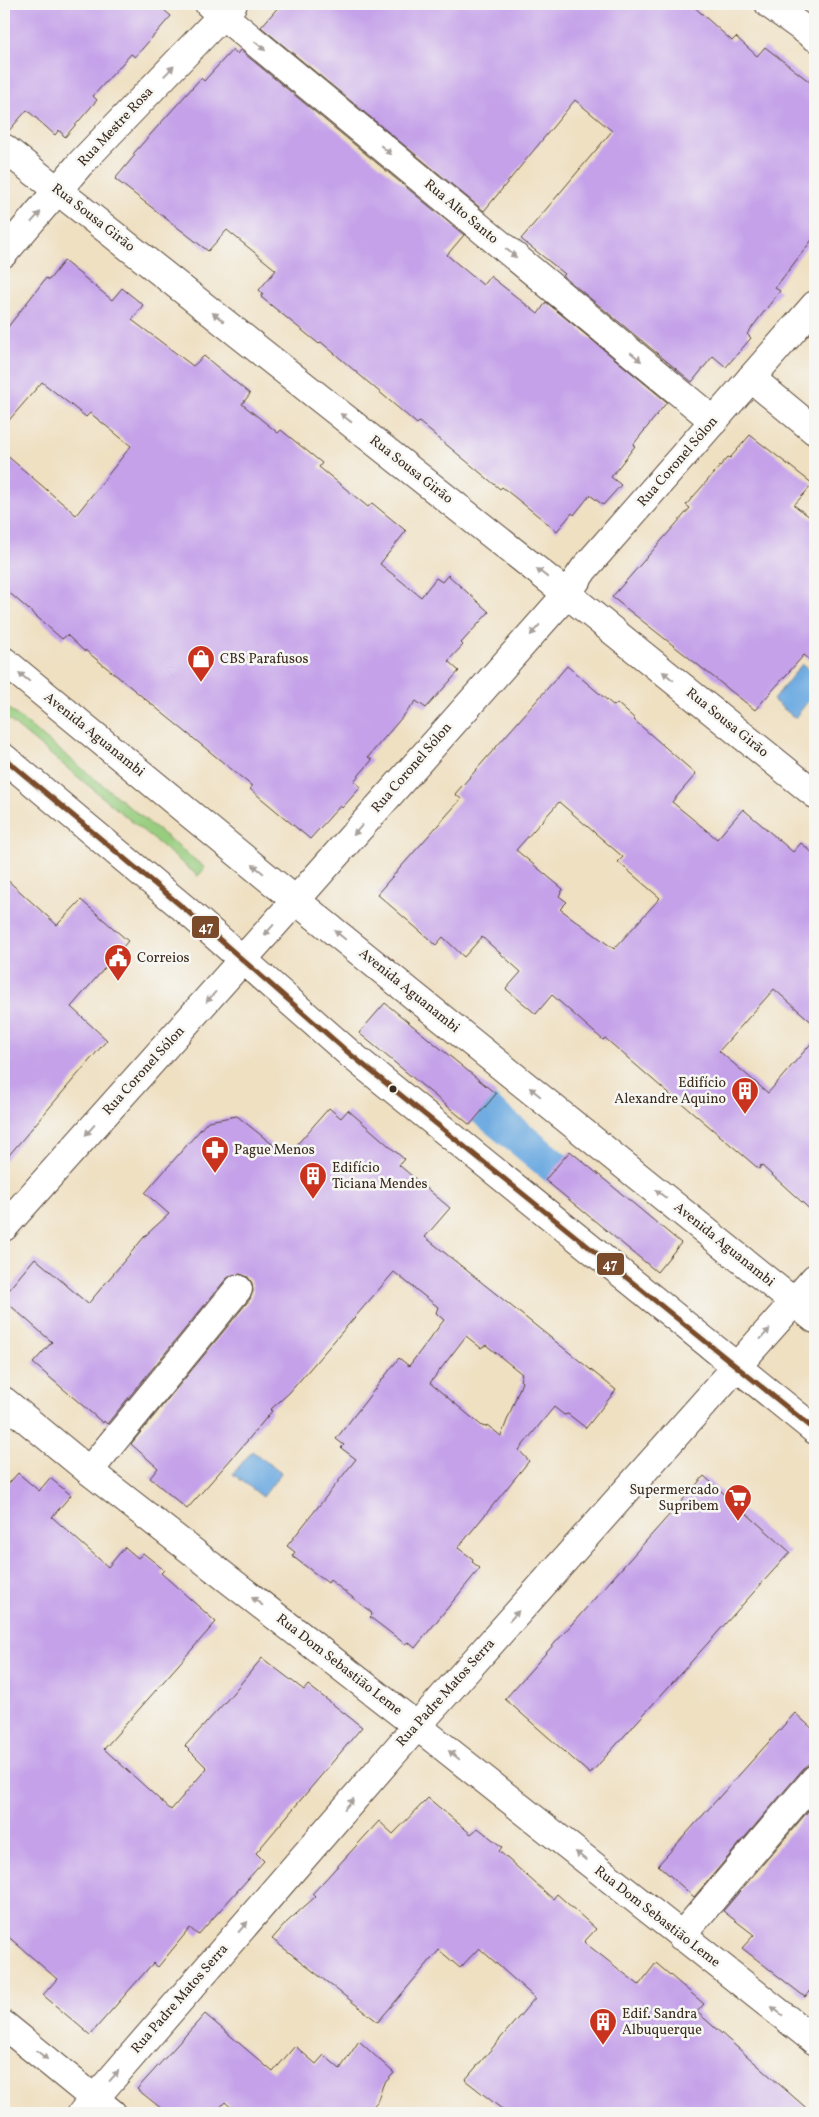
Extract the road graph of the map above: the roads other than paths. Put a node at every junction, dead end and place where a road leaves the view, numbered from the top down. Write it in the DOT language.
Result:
graph roads {
  1 [pos="769,4"];
  2 [pos="221,8"];
  3 [pos="815,37"];
  4 [pos="4,148"];
  5 [pos="58,191"];
  6 [pos="4,253"];
  7 [pos="815,305"];
  8 [pos="752,378"];
  9 [pos="714,421"];
  10 [pos="815,431"];
  11 [pos="567,594"];
  12 [pos="4,661"];
  13 [pos="4,758"];
  14 [pos="815,794"];
  15 [pos="296,900"];
  16 [pos="242,960"];
  17 [pos="4,1226"];
  18 [pos="815,1278"];
  19 [pos="238,1289"];
  20 [pos="794,1302"];
  21 [pos="815,1319"];
  22 [pos="736,1367"];
  23 [pos="4,1401"];
  24 [pos="815,1430"];
  25 [pos="89,1471"];
  26 [pos="417,1726"];
  27 [pos="815,1779"];
  28 [pos="681,1936"];
  29 [pos="4,2025"];
  30 [pos="815,2042"];
  31 [pos="96,2108"];
  1 -- 3 [label="street"];
  5 -- 2 [label="street, Rua Mestre Rosa, one-way"];
  2 -- 9 [label="street, Rua Alto Santo, one-way"];
  4 -- 5 [label="street, Rua Sousa Girão"];
  6 -- 5 [label="street, Rua Mestre Rosa, one-way"];
  11 -- 5 [label="street, Rua Sousa Girão, one-way"];
  7 -- 8 [label="street, Rua Coronel Sólon"];
  8 -- 9 [label="street, Rua Coronel Sólon"];
  8 -- 10 [label="street"];
  9 -- 11 [label="street, Rua Coronel Sólon"];
  14 -- 11 [label="street, Rua Sousa Girão, one-way"];
  11 -- 15 [label="street, Rua Coronel Sólon, one-way"];
  15 -- 12 [label="street, Avenida Aguanambi, one-way"];
  13 -- 16 [label="street"];
  15 -- 16 [label="street, Rua Coronel Sólon, one-way"];
  20 -- 15 [label="street, Avenida Aguanambi, one-way"];
  16 -- 17 [label="street, Rua Coronel Sólon, one-way"];
  16 -- 22 [label="street"];
  18 -- 20 [label="street, Rua Padre Matos Serra"];
  19 -- 25 [label="street"];
  20 -- 21 [label="street, Avenida Aguanambi"];
  22 -- 20 [label="street, Rua Padre Matos Serra, one-way"];
  22 -- 24 [label="street"];
  26 -- 22 [label="street, Rua Padre Matos Serra, one-way"];
  23 -- 25 [label="street, Rua Dom Sebastião Leme"];
  26 -- 25 [label="street, Rua Dom Sebastião Leme, one-way"];
  28 -- 26 [label="street, Rua Dom Sebastião Leme, one-way"];
  31 -- 26 [label="street, Rua Padre Matos Serra, one-way"];
  27 -- 28 [label="street"];
  30 -- 28 [label="street, Rua Dom Sebastião Leme, one-way"];
  29 -- 31 [label="street, one-way"];
}
